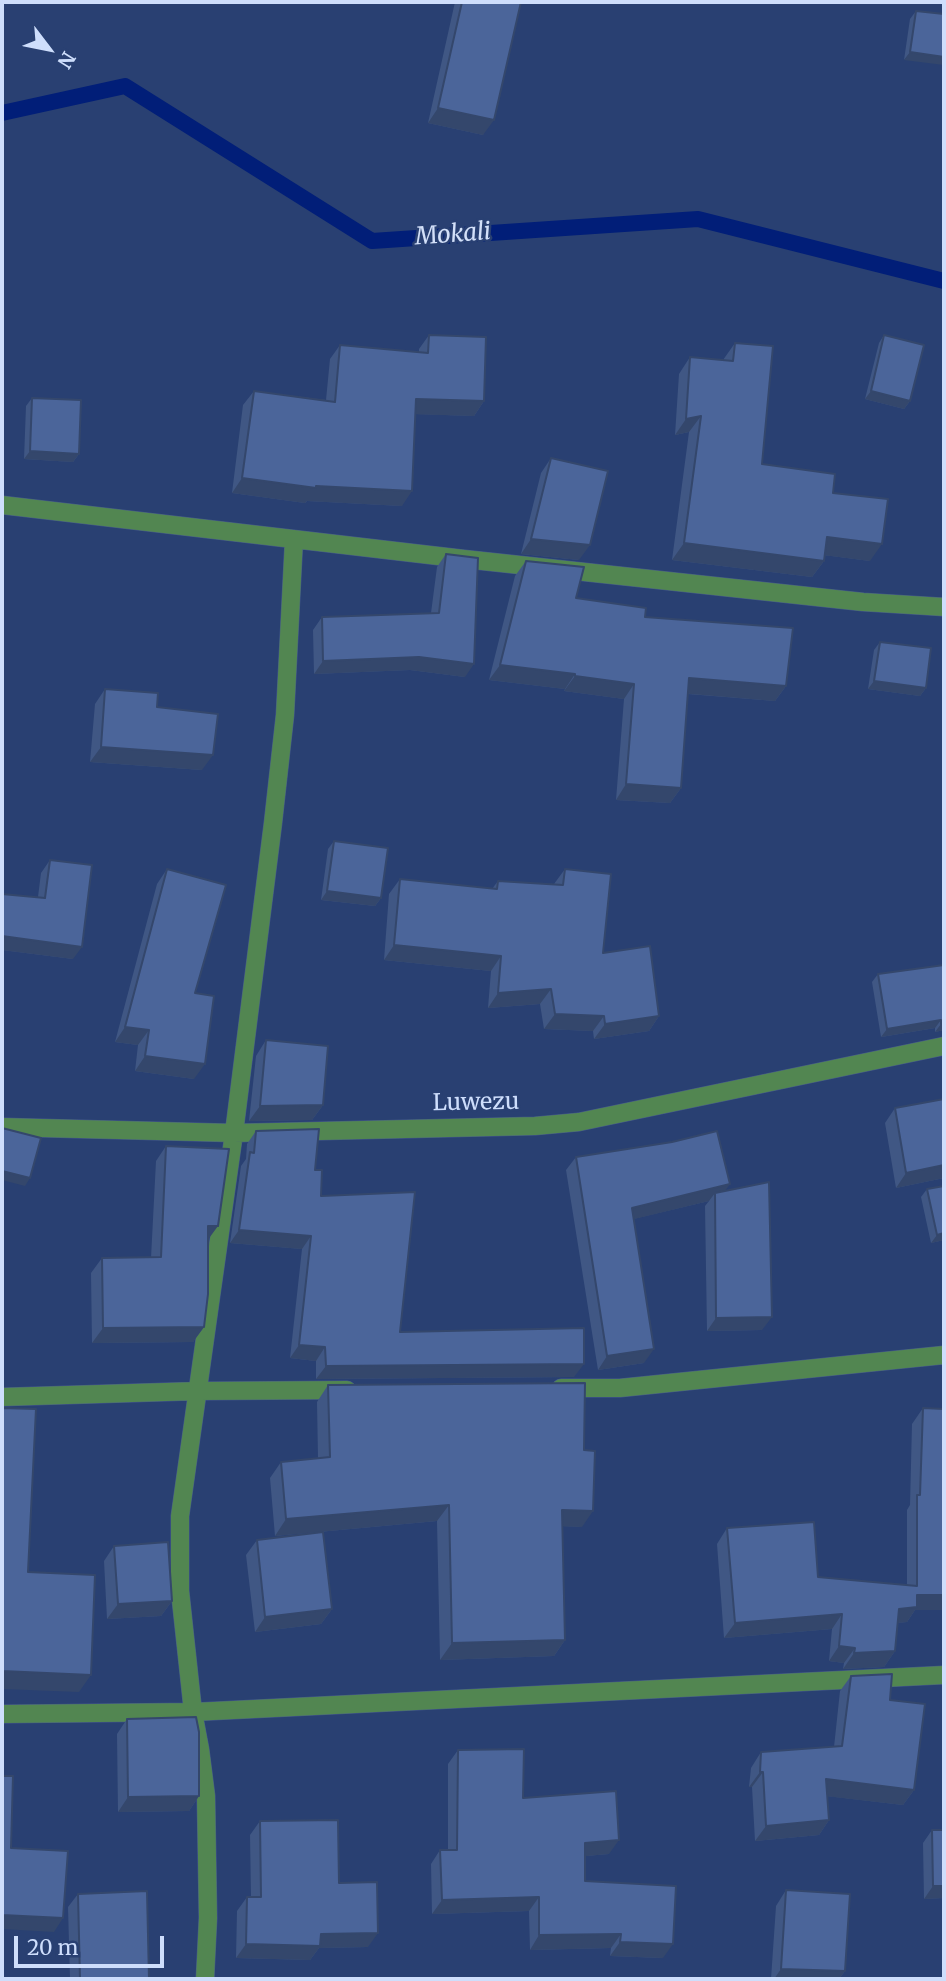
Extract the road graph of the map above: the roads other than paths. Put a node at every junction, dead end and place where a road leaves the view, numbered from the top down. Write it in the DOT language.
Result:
graph roads {
  1 [pos="2,505"];
  2 [pos="294,539"];
  3 [pos="944,607"];
  4 [pos="944,1046"];
  5 [pos="2,1127"];
  6 [pos="234,1133"];
  7 [pos="944,1355"];
  8 [pos="538,1388"];
  9 [pos="361,1390"];
  10 [pos="198,1391"];
  11 [pos="2,1397"];
  12 [pos="944,1675"];
  13 [pos="193,1712"];
  14 [pos="2,1714"];
  15 [pos="205,1979"];
  1 -- 2 [label="street"];
  2 -- 3 [label="street"];
  2 -- 6 [label="street"];
  4 -- 6 [label="street, Luwezu"];
  5 -- 6 [label="street, Luwezu"];
  6 -- 10 [label="street"];
  7 -- 8 [label="street"];
  9 -- 10 [label="street"];
  10 -- 11 [label="street"];
  10 -- 13 [label="street"];
  12 -- 13 [label="street"];
  13 -- 14 [label="street"];
  13 -- 15 [label="street"];
}
